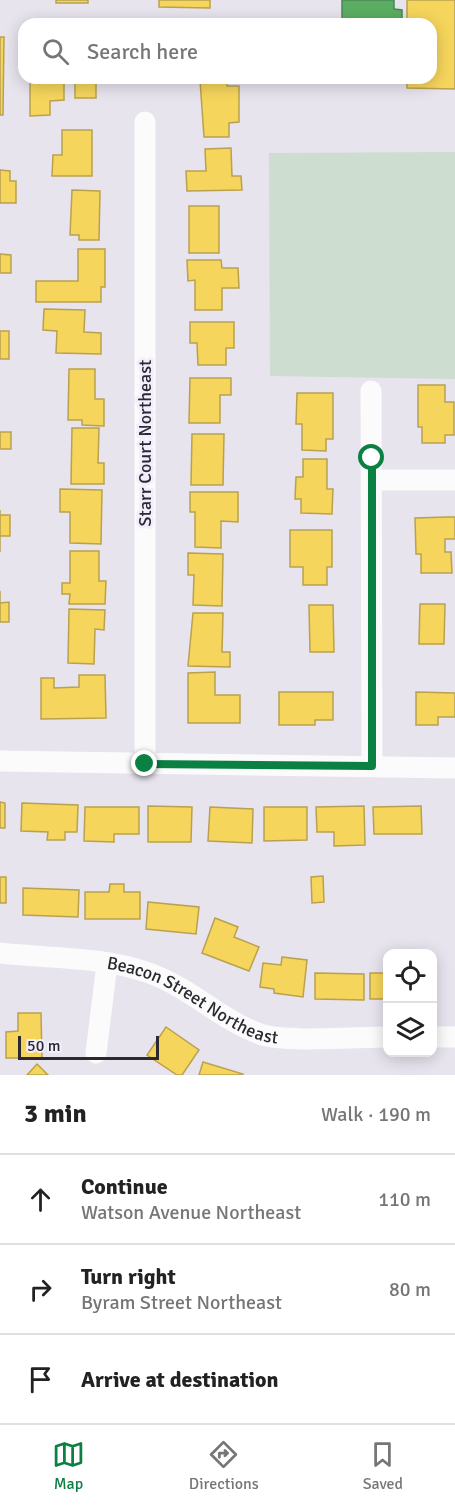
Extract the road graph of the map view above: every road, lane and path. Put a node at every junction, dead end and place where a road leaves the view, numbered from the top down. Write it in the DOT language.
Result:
graph roads {
  1 [pos="145,122"];
  2 [pos="371,391"];
  3 [pos="372,480"];
  4 [pos="455,480"];
  5 [pos="0,761"];
  6 [pos="145,764"];
  7 [pos="372,766"];
  8 [pos="455,768"];
  9 [pos="0,953"];
  10 [pos="107,964"];
  11 [pos="383,1037"];
  12 [pos="437,1037"];
  13 [pos="455,1037"];
  14 [pos="96,1053"];
  1 -- 6 [label="street, Starr Court Northeast"];
  2 -- 3 [label="street"];
  3 -- 4 [label="street"];
  3 -- 7 [label="street"];
  5 -- 6 [label="street"];
  6 -- 7 [label="street"];
  7 -- 8 [label="street"];
  9 -- 10 [label="street, Beacon Street Northeast"];
  10 -- 11 [label="street, Beacon Street Northeast"];
  10 -- 14 [label="street"];
  12 -- 13 [label="street"];
}
